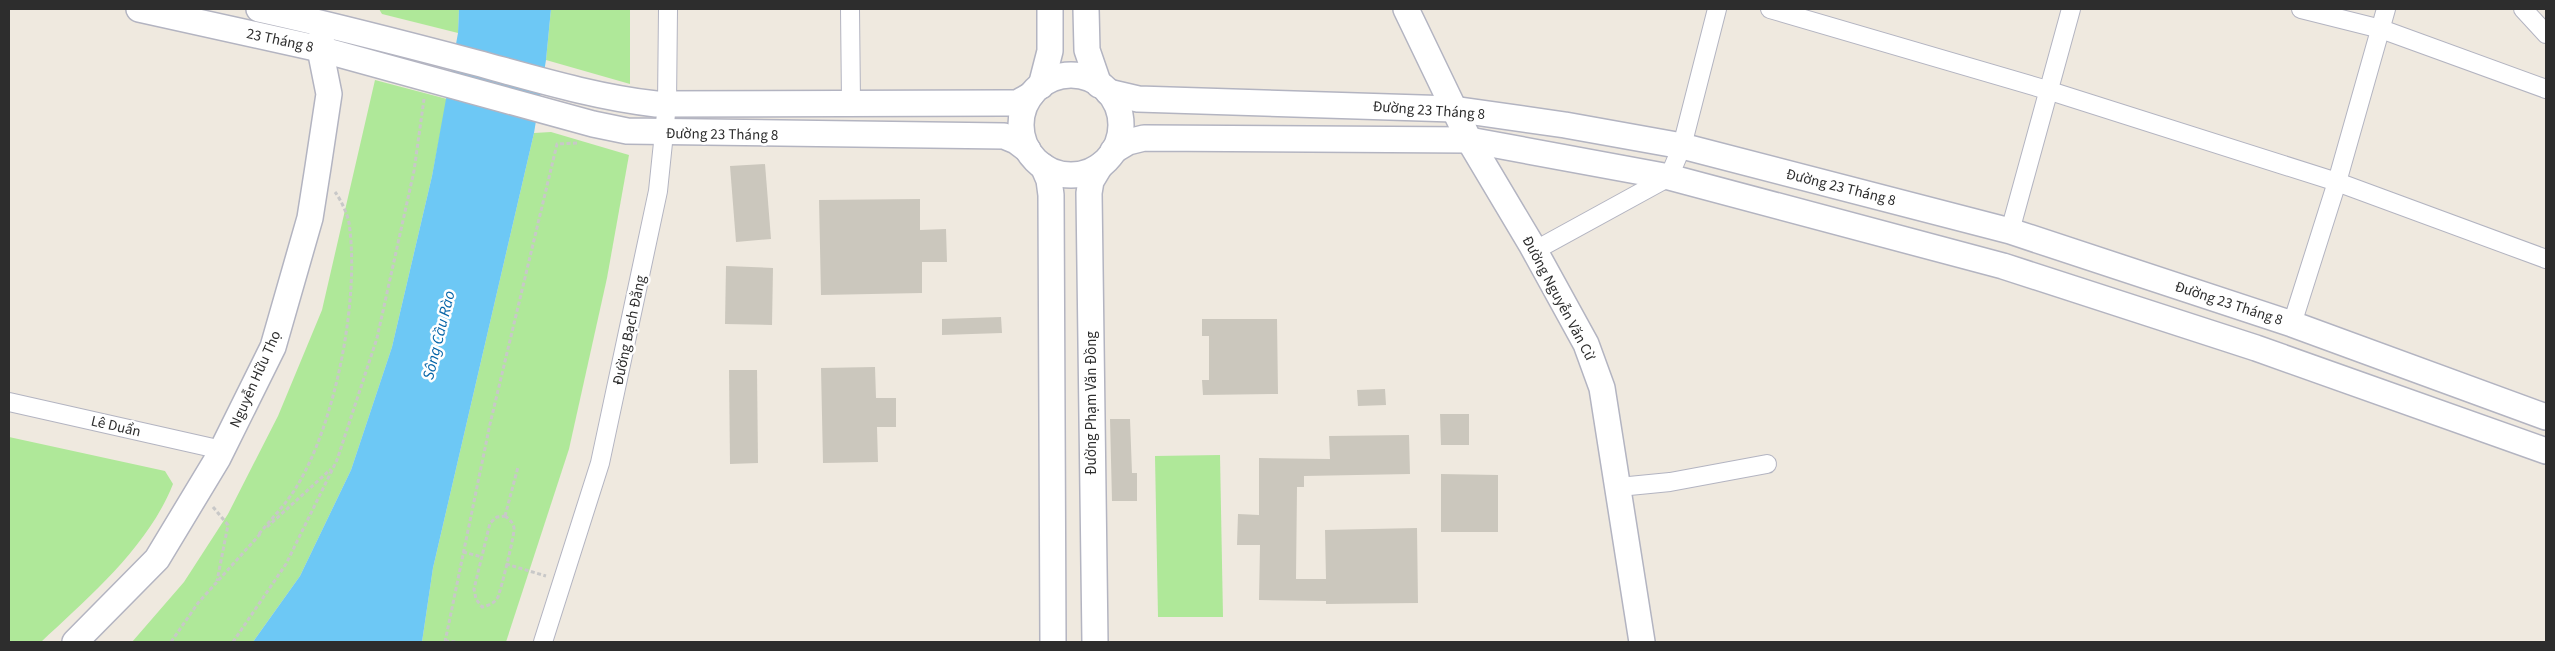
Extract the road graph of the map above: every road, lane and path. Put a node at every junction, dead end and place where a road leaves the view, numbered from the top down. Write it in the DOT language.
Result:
graph roads {
  1 [pos="139,9"];
  2 [pos="259,9"];
  3 [pos="668,9"];
  4 [pos="850,9"];
  5 [pos="1050,9"];
  6 [pos="1086,9"];
  7 [pos="1406,9"];
  8 [pos="1717,9"];
  9 [pos="1770,9"];
  10 [pos="2071,9"];
  11 [pos="2301,9"];
  12 [pos="2386,9"];
  13 [pos="2524,9"];
  14 [pos="325,16"];
  15 [pos="2381,28"];
  16 [pos="2546,34"];
  17 [pos="320,48"];
  18 [pos="426,50"];
  19 [pos="418,86"];
  20 [pos="1104,89"];
  21 [pos="2546,89"];
  22 [pos="1036,90"];
  23 [pos="2048,90"];
  24 [pos="851,102"];
  25 [pos="667,104"];
  26 [pos="1453,109"];
  27 [pos="664,133"];
  28 [pos="1469,140"];
  29 [pos="586,142"];
  30 [pos="1682,146"];
  31 [pos="1035,158"];
  32 [pos="1107,158"];
  33 [pos="318,167"];
  34 [pos="1669,177"];
  35 [pos="2337,182"];
  36 [pos="2010,231"];
  37 [pos="1534,251"];
  38 [pos="2546,259"];
  39 [pos="2292,324"];
  40 [pos="9,402"];
  41 [pos="2546,417"];
  42 [pos="222,450"];
  43 [pos="2546,451"];
  44 [pos="1767,464"];
  45 [pos="334,467"];
  46 [pos="518,467"];
  47 [pos="1619,487"];
  48 [pos="199,490"];
  49 [pos="505,516"];
  50 [pos="259,534"];
  51 [pos="463,552"];
  52 [pos="482,557"];
  53 [pos="506,564"];
  54 [pos="562,581"];
  55 [pos="217,582"];
  56 [pos="445,641"];
  57 [pos="75,642"];
  58 [pos="171,642"];
  59 [pos="233,642"];
  60 [pos="456,642"];
  61 [pos="543,642"];
  62 [pos="1053,642"];
  63 [pos="1095,642"];
  64 [pos="1642,642"];
  1 -- 17 [label="street, 23 Tháng 8"];
  2 -- 14 [label="street, 23 Tháng 8"];
  3 -- 25 [label="street, Đường Bạch Đằng"];
  4 -- 24 [label="street"];
  5 -- 22 [label="street"];
  6 -- 20 [label="street"];
  7 -- 26 [label="street, Đường Nguyễn Văn Cừ"];
  8 -- 30 [label="street"];
  9 -- 23 [label="street"];
  10 -- 23 [label="street"];
  11 -- 15 [label="street"];
  12 -- 15 [label="street"];
  13 -- 16 [label="street"];
  14 -- 17 [label="street, Nguyễn Hữu Thọ"];
  14 -- 18 [label="street, 23 Tháng 8"];
  15 -- 21 [label="street"];
  15 -- 35 [label="street"];
  17 -- 19 [label="street, 23 Tháng 8"];
  17 -- 33 [label="street, Nguyễn Hữu Thọ"];
  18 -- 25 [label="street, Đường 23 Tháng 8"];
  19 -- 27 [label="street, Đường 23 Tháng 8"];
  19 -- 45 [label="path"];
  20 -- 22 [label="street"];
  20 -- 26 [label="street, Đường 23 Tháng 8"];
  20 -- 32 [label="street"];
  22 -- 24 [label="street, Đường 23 Tháng 8"];
  22 -- 31 [label="street"];
  23 -- 35 [label="street"];
  23 -- 36 [label="street"];
  24 -- 25 [label="street, Đường 23 Tháng 8"];
  25 -- 27 [label="street, Đường Bạch Đằng"];
  26 -- 28 [label="street, Đường Nguyễn Văn Cừ"];
  26 -- 30 [label="street, Đường 23 Tháng 8"];
  27 -- 31 [label="street, Đường 23 Tháng 8"];
  27 -- 54 [label="street, Đường Bạch Đằng"];
  28 -- 32 [label="street, Đường 23 Tháng 8"];
  28 -- 34 [label="street, Đường 23 Tháng 8"];
  28 -- 37 [label="street, Đường Nguyễn Văn Cừ"];
  29 -- 51 [label="path"];
  30 -- 34 [label="street"];
  30 -- 36 [label="street, Đường 23 Tháng 8"];
  31 -- 32 [label="street"];
  31 -- 62 [label="street"];
  32 -- 63 [label="street, Đường Phạm Văn Đồng"];
  33 -- 42 [label="street, Nguyễn Hữu Thọ"];
  33 -- 50 [label="path"];
  34 -- 37 [label="street"];
  34 -- 43 [label="street, Đường 23 Tháng 8"];
  35 -- 38 [label="street"];
  35 -- 39 [label="street"];
  36 -- 39 [label="street, Đường 23 Tháng 8"];
  37 -- 47 [label="street, Đường Nguyễn Văn Cừ"];
  39 -- 41 [label="street, Đường 23 Tháng 8"];
  40 -- 42 [label="street, Lê Duẩn"];
  42 -- 48 [label="street, Nguyễn Hữu Thọ"];
  44 -- 47 [label="street"];
  45 -- 50 [label="path"];
  45 -- 59 [label="path"];
  46 -- 49 [label="path"];
  47 -- 64 [label="street, Đường Nguyễn Văn Cừ"];
  48 -- 55 [label="path"];
  48 -- 57 [label="street, Nguyễn Hữu Thọ"];
  49 -- 52 [label="path"];
  49 -- 53 [label="path"];
  50 -- 55 [label="path"];
  51 -- 52 [label="path"];
  51 -- 56 [label="path"];
  52 -- 53 [label="path"];
  53 -- 54 [label="path"];
  54 -- 61 [label="street, Đường Bạch Đằng"];
  55 -- 58 [label="path"];
  56 -- 60 [label="path"];
}
